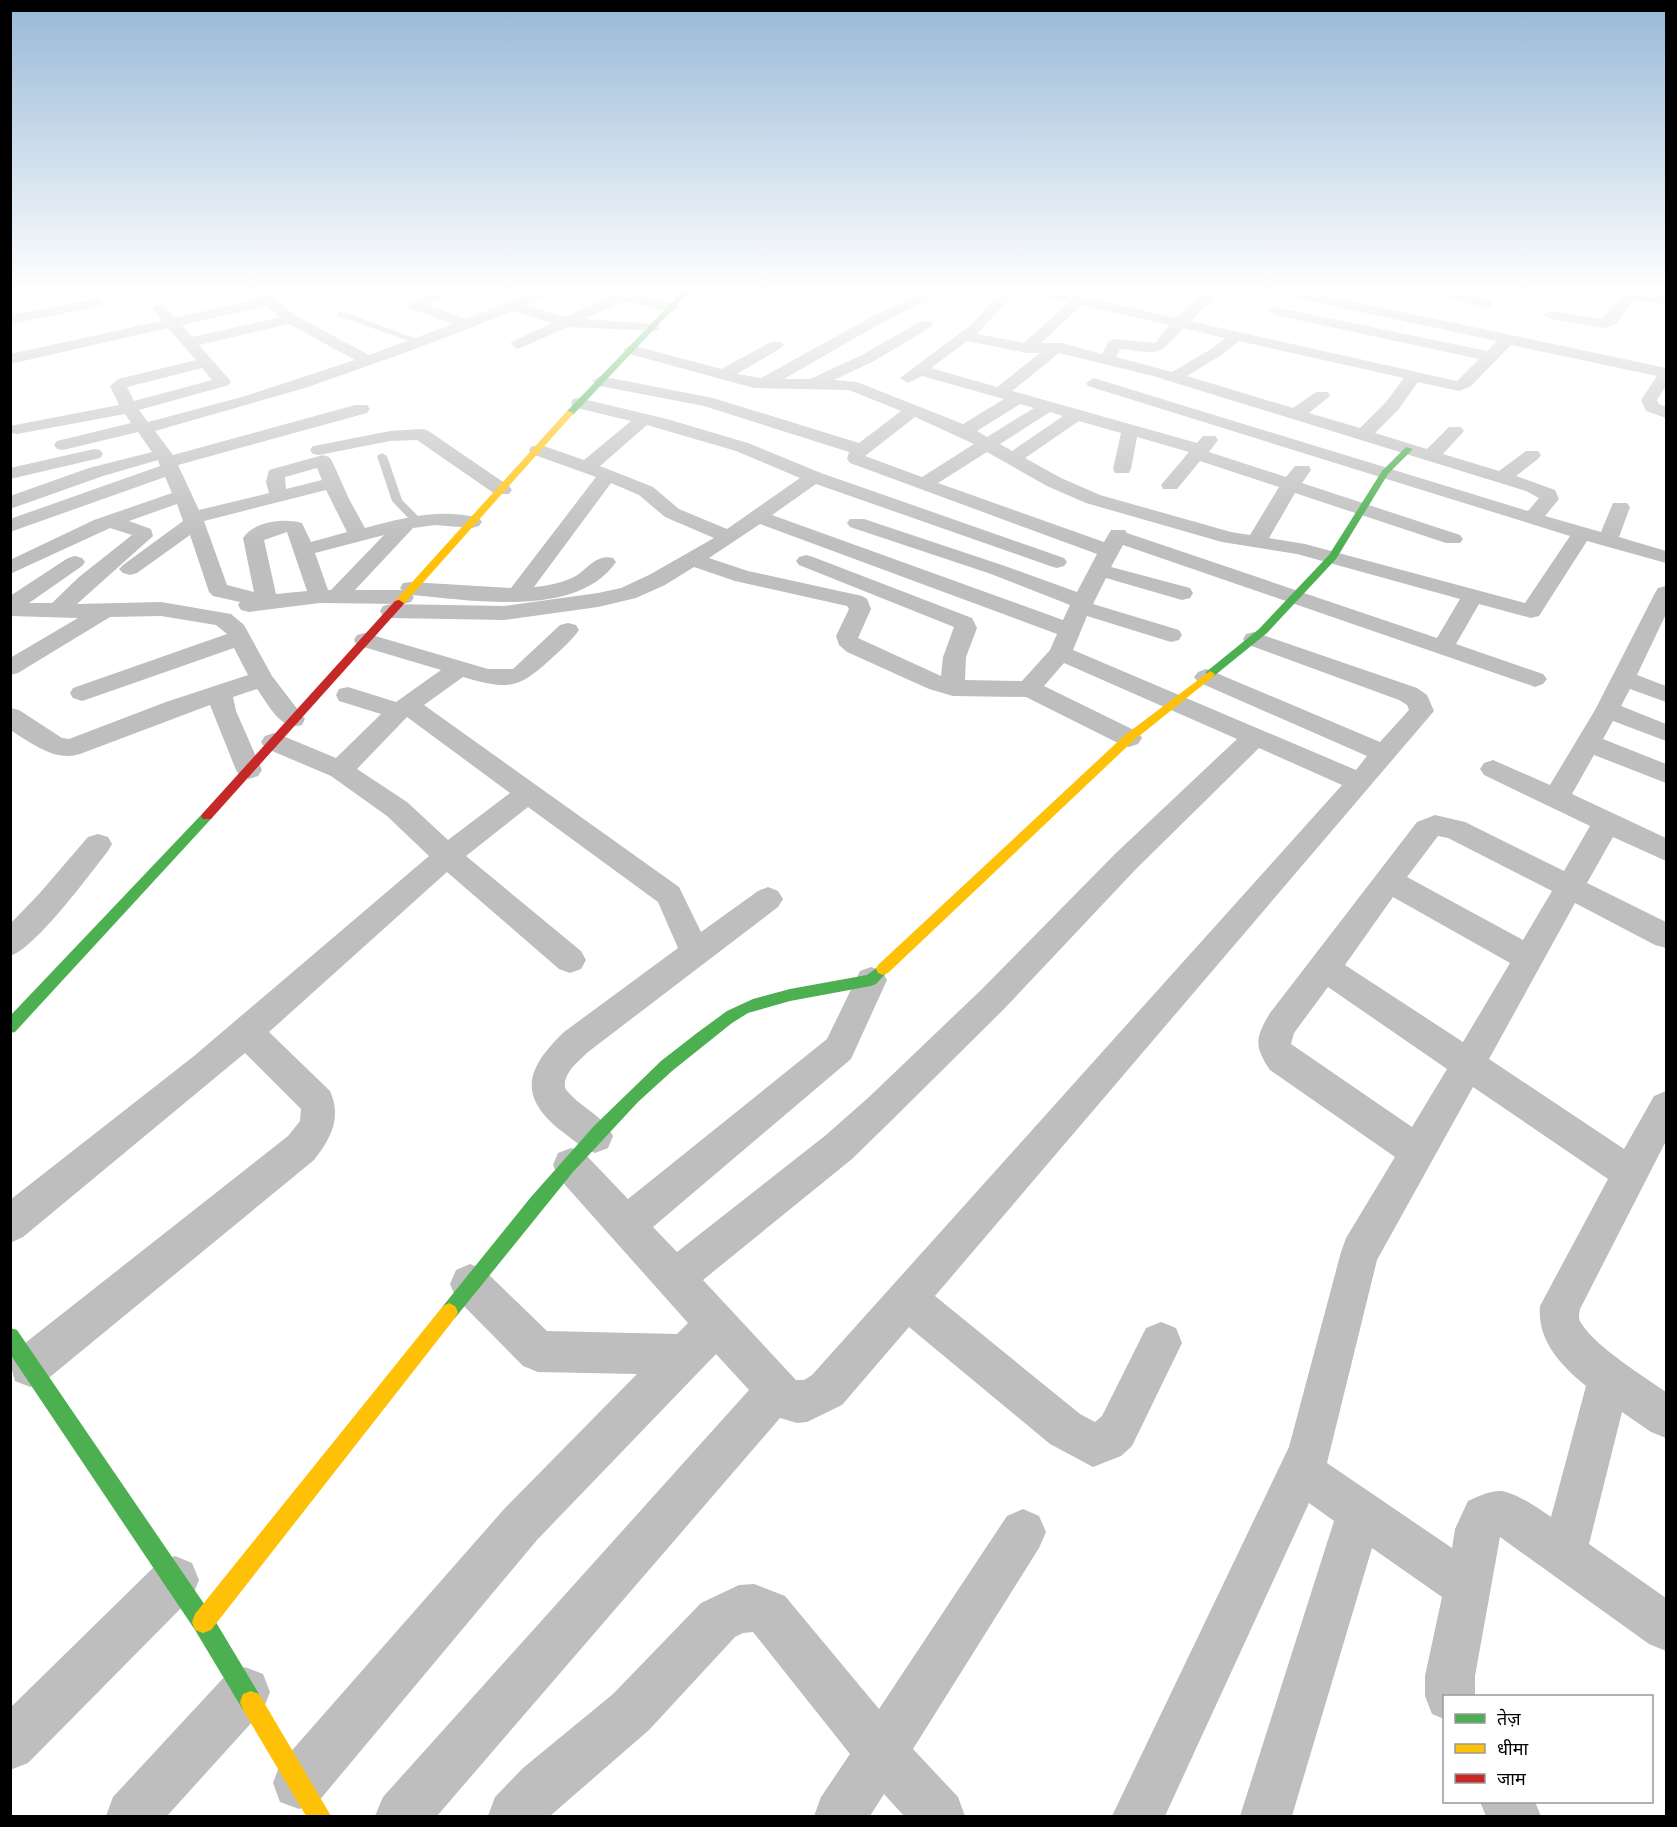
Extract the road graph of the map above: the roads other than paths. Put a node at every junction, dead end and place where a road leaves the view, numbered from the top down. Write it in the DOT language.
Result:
graph roads {
  1 [pos="154,375"];
  2 [pos="219,375"];
  3 [pos="324,375"];
  4 [pos="606,375"];
  5 [pos="724,375"];
  6 [pos="769,375"];
  7 [pos="830,375"];
  8 [pos="913,375"];
  9 [pos="939,375"];
  10 [pos="1021,375"];
  11 [pos="1101,375"];
  12 [pos="1119,375"];
  13 [pos="1159,375"];
  14 [pos="1177,375"];
  15 [pos="1411,375"];
  16 [pos="1473,375"];
  17 [pos="1665,375"];
  18 [pos="1414,376"];
  19 [pos="1174,377"];
  20 [pos="600,381"];
  21 [pos="754,383"];
  22 [pos="810,385"];
  23 [pos="1001,392"];
  24 [pos="1322,396"];
  25 [pos="1020,397"];
  26 [pos="881,398"];
  27 [pos="707,402"];
  28 [pos="579,403"];
  29 [pos="1048,406"];
  30 [pos="129,408"];
  31 [pos="361,409"];
  32 [pos="912,411"];
  33 [pos="1074,413"];
  34 [pos="1666,413"];
  35 [pos="1295,415"];
  36 [pos="643,418"];
  37 [pos="934,419"];
  38 [pos="1225,422"];
  39 [pos="308,424"];
  40 [pos="668,425"];
  41 [pos="1130,430"];
  42 [pos="964,431"];
  43 [pos="1455,431"];
  44 [pos="916,432"];
  45 [pos="1364,435"];
  46 [pos="15,436"];
  47 [pos="989,443"];
  48 [pos="156,447"];
  49 [pos="1408,449"];
  50 [pos="538,450"];
  51 [pos="862,450"];
  52 [pos="1199,452"];
  53 [pos="1317,452"];
  54 [pos="1532,455"];
  55 [pos="321,456"];
  56 [pos="382,456"];
  57 [pos="1430,456"];
  58 [pos="1013,458"];
  59 [pos="588,467"];
  60 [pos="1122,469"];
  61 [pos="1385,473"];
  62 [pos="10,474"];
  63 [pos="608,475"];
  64 [pos="814,477"];
  65 [pos="1502,477"];
  66 [pos="332,483"];
  67 [pos="923,484"];
  68 [pos="1170,485"];
  69 [pos="1290,485"];
  70 [pos="502,490"];
  71 [pos="183,495"];
  72 [pos="279,496"];
  73 [pos="1473,500"];
  74 [pos="881,502"];
  75 [pos="10,503"];
  76 [pos="1047,504"];
  77 [pos="1620,507"];
  78 [pos="1362,508"];
  79 [pos="1131,510"];
  80 [pos="758,517"];
  81 [pos="1533,519"];
  82 [pos="109,521"];
  83 [pos="192,521"];
  84 [pos="472,522"];
  85 [pos="412,523"];
  86 [pos="857,523"];
  87 [pos="10,526"];
  88 [pos="1582,533"];
  89 [pos="359,535"];
  90 [pos="729,537"];
  91 [pos="1608,540"];
  92 [pos="1079,541"];
  93 [pos="1256,542"];
  94 [pos="1003,543"];
  95 [pos="831,544"];
  96 [pos="303,550"];
  97 [pos="1109,552"];
  98 [pos="1333,557"];
  99 [pos="1666,557"];
  100 [pos="692,560"];
  101 [pos="806,561"];
  102 [pos="75,562"];
  103 [pos="606,562"];
  104 [pos="1057,562"];
  105 [pos="13,564"];
  106 [pos="1036,585"];
  107 [pos="1182,593"];
  108 [pos="1666,593"];
  109 [pos="518,594"];
  110 [pos="1474,594"];
  111 [pos="329,596"];
  112 [pos="1296,596"];
  113 [pos="401,599"];
  114 [pos="267,601"];
  115 [pos="1081,605"];
  116 [pos="10,608"];
  117 [pos="57,610"];
  118 [pos="94,611"];
  119 [pos="1532,611"];
  120 [pos="223,619"];
  121 [pos="568,630"];
  122 [pos="1519,633"];
  123 [pos="1171,635"];
  124 [pos="240,638"];
  125 [pos="1254,639"];
  126 [pos="365,640"];
  127 [pos="1066,642"];
  128 [pos="1443,647"];
  129 [pos="10,668"];
  130 [pos="459,668"];
  131 [pos="1206,677"];
  132 [pos="1623,678"];
  133 [pos="262,679"];
  134 [pos="1534,679"];
  135 [pos="953,688"];
  136 [pos="1032,689"];
  137 [pos="82,693"];
  138 [pos="220,693"];
  139 [pos="1666,694"];
  140 [pos="348,695"];
  141 [pos="1173,701"];
  142 [pos="403,708"];
  143 [pos="1607,710"];
  144 [pos="10,716"];
  145 [pos="293,719"];
  146 [pos="1666,733"];
  147 [pos="1256,736"];
  148 [pos="1129,738"];
  149 [pos="274,742"];
  150 [pos="1587,744"];
  151 [pos="1385,754"];
  152 [pos="1493,769"];
  153 [pos="249,770"];
  154 [pos="340,770"];
  155 [pos="1666,774"];
  156 [pos="1360,782"];
  157 [pos="528,793"];
  158 [pos="1556,798"];
  159 [pos="1607,822"];
  160 [pos="98,844"];
  161 [pos="1666,850"];
  162 [pos="447,856"];
  163 [pos="1389,881"];
  164 [pos="1569,888"];
  165 [pos="768,899"];
  166 [pos="1666,936"];
  167 [pos="10,944"];
  168 [pos="696,952"];
  169 [pos="1528,958"];
  170 [pos="570,960"];
  171 [pos="1325,968"];
  172 [pos="871,980"];
  173 [pos="10,1027"];
  174 [pos="246,1032"];
  175 [pos="1467,1064"];
  176 [pos="1662,1126"];
  177 [pos="595,1136"];
  178 [pos="1417,1151"];
  179 [pos="571,1165"];
  180 [pos="1631,1174"];
  181 [pos="10,1224"];
  182 [pos="626,1225"];
  183 [pos="674,1279"];
  184 [pos="470,1284"];
  185 [pos="907,1299"];
  186 [pos="701,1339"];
  187 [pos="1161,1343"];
  188 [pos="20,1351"];
  189 [pos="1610,1376"];
  190 [pos="777,1390"];
  191 [pos="1666,1417"];
  192 [pos="1301,1471"];
  193 [pos="1360,1512"];
  194 [pos="1023,1532"];
  195 [pos="1564,1553"];
  196 [pos="175,1580"];
  197 [pos="1468,1587"];
  198 [pos="203,1622"];
  199 [pos="1666,1627"];
  200 [pos="245,1692"];
  201 [pos="1450,1695"];
  202 [pos="10,1745"];
  203 [pos="882,1753"];
  204 [pos="309,1800"];
  205 [pos="132,1816"];
  206 [pos="402,1816"];
  207 [pos="514,1816"];
  208 [pos="840,1816"];
  209 [pos="939,1816"];
  210 [pos="1138,1816"];
  211 [pos="1266,1816"];
  1 -- 30 [label="street"];
  2 -- 30 [label="street"];
  3 -- 48 [label="street"];
  4 -- 20 [label="street"];
  5 -- 21 [label="street"];
  6 -- 21 [label="street"];
  7 -- 22 [label="street"];
  8 -- 26 [label="street"];
  9 -- 23 [label="street"];
  10 -- 23 [label="street"];
  11 -- 33 [label="street"];
  12 -- 38 [label="street"];
  13 -- 19 [label="street"];
  14 -- 19 [label="street"];
  15 -- 18 [label="street"];
  16 -- 18 [label="street"];
  17 -- 34 [label="street"];
  18 -- 45 [label="street"];
  19 -- 35 [label="street"];
  20 -- 27 [label="street"];
  20 -- 28 [label="street"];
  21 -- 22 [label="street"];
  21 -- 27 [label="street"];
  22 -- 26 [label="street"];
  23 -- 25 [label="street"];
  24 -- 35 [label="street"];
  25 -- 29 [label="street"];
  25 -- 42 [label="street"];
  26 -- 32 [label="street"];
  27 -- 40 [label="street"];
  27 -- 51 [label="street"];
  28 -- 36 [label="street"];
  28 -- 50 [label="street"];
  29 -- 33 [label="street"];
  29 -- 47 [label="street"];
  30 -- 46 [label="street"];
  30 -- 48 [label="street"];
  31 -- 39 [label="street"];
  32 -- 37 [label="street"];
  32 -- 51 [label="street"];
  33 -- 41 [label="street"];
  33 -- 58 [label="street"];
  35 -- 45 [label="street"];
  36 -- 40 [label="street"];
  36 -- 59 [label="street"];
  37 -- 42 [label="street"];
  37 -- 44 [label="street"];
  38 -- 52 [label="street"];
  38 -- 53 [label="street"];
  39 -- 48 [label="street"];
  39 -- 55 [label="street"];
  40 -- 64 [label="street"];
  41 -- 52 [label="street"];
  41 -- 60 [label="street"];
  42 -- 47 [label="street"];
  43 -- 57 [label="street"];
  45 -- 49 [label="street"];
  46 -- 48 [label="street"];
  47 -- 58 [label="street"];
  47 -- 67 [label="street"];
  48 -- 62 [label="street"];
  48 -- 71 [label="street"];
  48 -- 75 [label="street"];
  48 -- 87 [label="street"];
  49 -- 57 [label="street"];
  49 -- 61 [label="street"];
  50 -- 59 [label="street"];
  50 -- 70 [label="street"];
  51 -- 67 [label="street"];
  52 -- 68 [label="street"];
  52 -- 69 [label="street"];
  53 -- 61 [label="street"];
  53 -- 69 [label="street"];
  54 -- 65 [label="street"];
  55 -- 66 [label="street"];
  55 -- 70 [label="street"];
  55 -- 72 [label="street"];
  56 -- 85 [label="lane"];
  57 -- 65 [label="street"];
  58 -- 76 [label="street"];
  59 -- 63 [label="street"];
  61 -- 73 [label="street"];
  61 -- 78 [label="street"];
  63 -- 90 [label="street"];
  63 -- 109 [label="street"];
  64 -- 74 [label="street"];
  64 -- 80 [label="street"];
  65 -- 81 [label="street"];
  66 -- 72 [label="street"];
  66 -- 89 [label="street"];
  67 -- 76 [label="street"];
  69 -- 78 [label="street"];
  69 -- 93 [label="street"];
  70 -- 84 [label="street"];
  71 -- 82 [label="street"];
  71 -- 83 [label="street"];
  72 -- 83 [label="street"];
  73 -- 78 [label="street"];
  73 -- 81 [label="street"];
  74 -- 86 [label="street"];
  74 -- 94 [label="street"];
  76 -- 79 [label="street"];
  76 -- 92 [label="street"];
  76 -- 94 [label="street"];
  77 -- 91 [label="street"];
  78 -- 98 [label="street"];
  79 -- 93 [label="street"];
  79 -- 97 [label="street"];
  80 -- 90 [label="street"];
  80 -- 95 [label="street"];
  81 -- 88 [label="street"];
  82 -- 105 [label="street"];
  82 -- 117 [label="street"];
  83 -- 114 [label="street"];
  83 -- 118 [label="street"];
  84 -- 85 [label="street"];
  84 -- 113 [label="street"];
  85 -- 89 [label="street"];
  85 -- 111 [label="street"];
  86 -- 95 [label="street"];
  86 -- 106 [label="street"];
  88 -- 91 [label="street"];
  88 -- 119 [label="street"];
  89 -- 96 [label="street"];
  90 -- 100 [label="street"];
  91 -- 99 [label="street"];
  92 -- 97 [label="street"];
  92 -- 104 [label="street"];
  93 -- 98 [label="street"];
  94 -- 104 [label="street"];
  95 -- 127 [label="street"];
  96 -- 111 [label="street"];
  96 -- 114 [label="street"];
  97 -- 107 [label="street"];
  97 -- 112 [label="street"];
  97 -- 115 [label="street"];
  98 -- 110 [label="street"];
  98 -- 112 [label="street"];
  100 -- 113 [label="street"];
  100 -- 135 [label="street"];
  101 -- 135 [label="street"];
  102 -- 116 [label="street"];
  103 -- 109 [label="street"];
  104 -- 106 [label="street"];
  106 -- 115 [label="street"];
  108 -- 132 [label="street"];
  109 -- 113 [label="street"];
  110 -- 119 [label="street"];
  110 -- 128 [label="street"];
  111 -- 113 [label="street"];
  111 -- 114 [label="street"];
  112 -- 125 [label="street"];
  112 -- 128 [label="street"];
  113 -- 126 [label="street"];
  114 -- 120 [label="street"];
  115 -- 123 [label="street"];
  115 -- 127 [label="street"];
  116 -- 117 [label="street"];
  117 -- 118 [label="street"];
  118 -- 120 [label="street"];
  118 -- 129 [label="street"];
  119 -- 122 [label="street"];
  120 -- 124 [label="street"];
  121 -- 130 [label="street"];
  124 -- 133 [label="street"];
  124 -- 137 [label="street"];
  125 -- 131 [label="street"];
  125 -- 151 [label="street"];
  126 -- 130 [label="street"];
  126 -- 145 [label="street"];
  127 -- 136 [label="street"];
  127 -- 141 [label="street"];
  128 -- 134 [label="street"];
  130 -- 142 [label="street"];
  131 -- 141 [label="street"];
  131 -- 151 [label="street"];
  132 -- 139 [label="street"];
  132 -- 143 [label="street"];
  133 -- 138 [label="street"];
  133 -- 145 [label="street"];
  135 -- 136 [label="street"];
  136 -- 148 [label="street"];
  138 -- 144 [label="street"];
  138 -- 153 [label="street"];
  140 -- 142 [label="street"];
  141 -- 147 [label="street"];
  141 -- 148 [label="street"];
  142 -- 154 [label="street"];
  142 -- 157 [label="street"];
  143 -- 146 [label="street"];
  143 -- 150 [label="street"];
  145 -- 149 [label="street"];
  147 -- 156 [label="street"];
  147 -- 183 [label="street"];
  148 -- 172 [label="street"];
  149 -- 153 [label="street"];
  149 -- 154 [label="street"];
  150 -- 155 [label="street"];
  150 -- 158 [label="street"];
  151 -- 156 [label="street"];
  152 -- 158 [label="street"];
  153 -- 173 [label="street"];
  154 -- 162 [label="street"];
  156 -- 185 [label="street"];
  157 -- 162 [label="street"];
  157 -- 168 [label="street"];
  158 -- 159 [label="street"];
  159 -- 161 [label="street"];
  159 -- 164 [label="street"];
  160 -- 167 [label="street"];
  162 -- 170 [label="street"];
  162 -- 174 [label="street"];
  163 -- 164 [label="street"];
  163 -- 169 [label="street"];
  163 -- 171 [label="street"];
  164 -- 166 [label="street"];
  164 -- 169 [label="street"];
  165 -- 168 [label="street"];
  168 -- 177 [label="street"];
  169 -- 175 [label="street"];
  171 -- 175 [label="street"];
  171 -- 178 [label="street"];
  172 -- 177 [label="street"];
  172 -- 182 [label="street"];
  174 -- 181 [label="street"];
  174 -- 188 [label="street"];
  175 -- 178 [label="street"];
  175 -- 180 [label="street"];
  176 -- 180 [label="street"];
  177 -- 179 [label="street"];
  178 -- 192 [label="street"];
  179 -- 182 [label="street"];
  179 -- 184 [label="street"];
  180 -- 189 [label="street"];
  182 -- 183 [label="street"];
  183 -- 186 [label="street"];
  184 -- 186 [label="street"];
  184 -- 198 [label="street"];
  185 -- 187 [label="street"];
  185 -- 190 [label="street"];
  186 -- 190 [label="street"];
  186 -- 204 [label="street"];
  188 -- 196 [label="street"];
  189 -- 191 [label="street"];
  189 -- 195 [label="street"];
  190 -- 206 [label="street"];
  192 -- 193 [label="street"];
  192 -- 210 [label="street"];
  193 -- 197 [label="street"];
  193 -- 211 [label="street"];
  194 -- 203 [label="street"];
  195 -- 197 [label="street"];
  195 -- 199 [label="street"];
  196 -- 198 [label="street"];
  196 -- 202 [label="street"];
  197 -- 201 [label="street"];
  198 -- 200 [label="street"];
  200 -- 204 [label="street"];
  200 -- 205 [label="street"];
  203 -- 207 [label="street"];
  203 -- 208 [label="street"];
  203 -- 209 [label="street"];
}
